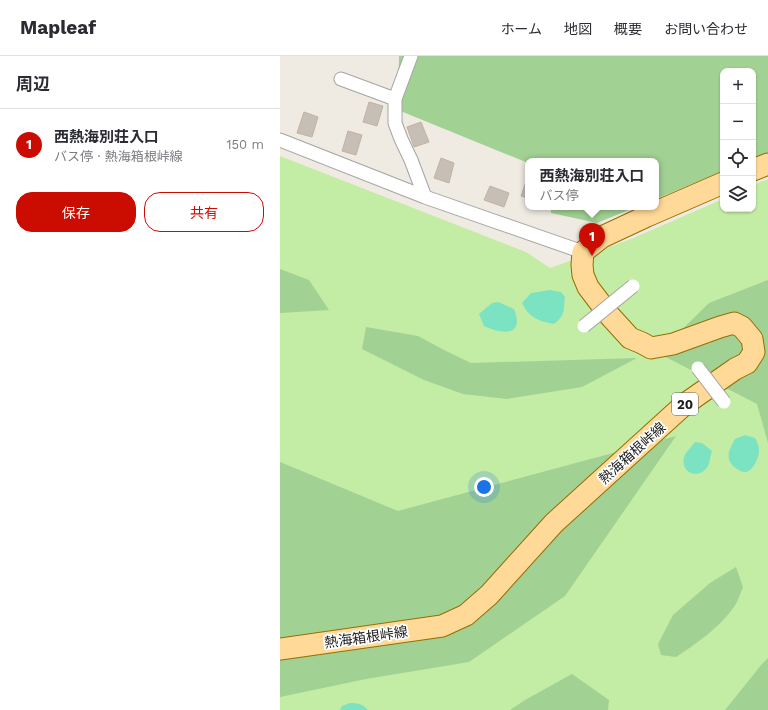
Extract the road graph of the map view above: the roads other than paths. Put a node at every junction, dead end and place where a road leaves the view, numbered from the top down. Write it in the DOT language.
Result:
graph roads {
  1 [pos="411,56"];
  2 [pos="341,79"];
  3 [pos="395,99"];
  4 [pos="280,140"];
  5 [pos="768,164"];
  6 [pos="756,169"];
  7 [pos="720,184"];
  8 [pos="425,197"];
  9 [pos="583,252"];
  10 [pos="633,286"];
  11 [pos="584,326"];
  12 [pos="698,368"];
  13 [pos="724,402"];
  14 [pos="280,648"];
  1 -- 3 [label="street"];
  2 -- 3 [label="street"];
  3 -- 8 [label="street"];
  4 -- 8 [label="street"];
  5 -- 6 [label="main road"];
  7 -- 9 [label="main road"];
  8 -- 9 [label="street"];
  9 -- 14 [label="main road, 熱海箱根峠線 / 20"];
  10 -- 11 [label="street, bridge"];
  12 -- 13 [label="street, bridge"];
}
